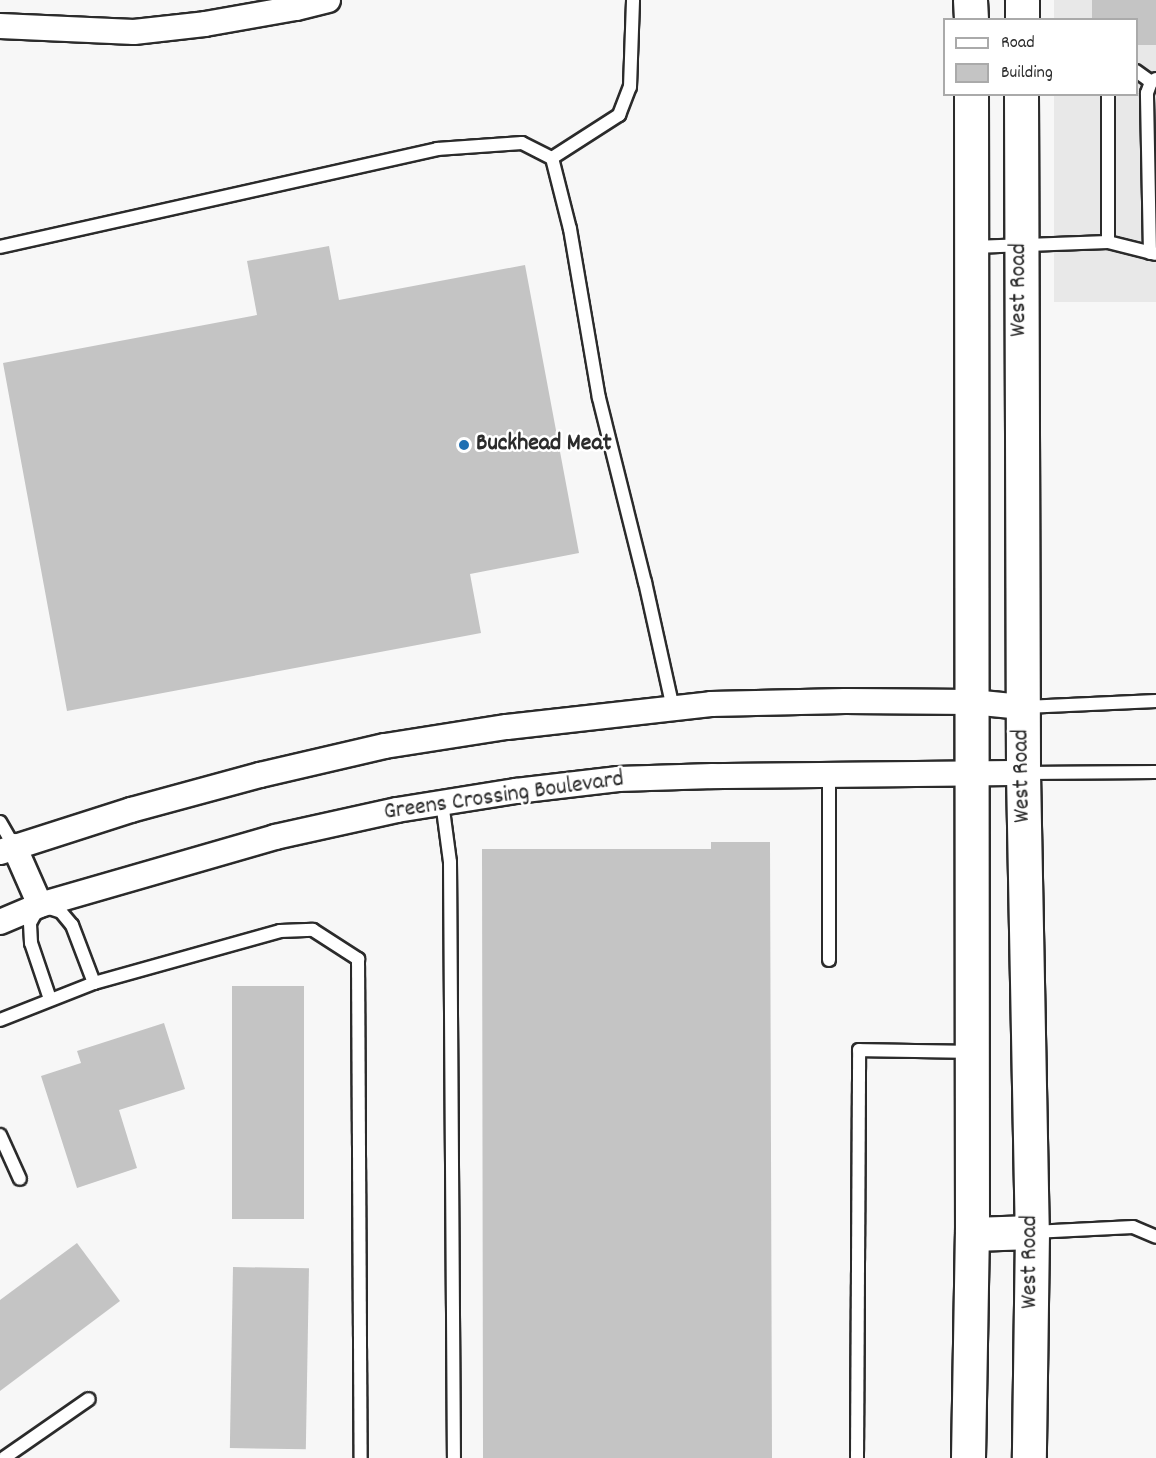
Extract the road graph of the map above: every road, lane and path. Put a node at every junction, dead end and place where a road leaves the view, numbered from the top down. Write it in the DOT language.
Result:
graph roads {
  1 [pos="328,0"];
  2 [pos="633,0"];
  3 [pos="970,0"];
  4 [pos="1022,0"];
  5 [pos="971,18"];
  6 [pos="1022,18"];
  7 [pos="0,26"];
  8 [pos="1138,72"];
  9 [pos="1153,81"];
  10 [pos="971,96"];
  11 [pos="1021,96"];
  12 [pos="1108,96"];
  13 [pos="552,158"];
  14 [pos="1108,242"];
  15 [pos="1020,245"];
  16 [pos="0,247"];
  17 [pos="973,247"];
  18 [pos="1153,253"];
  19 [pos="1156,701"];
  20 [pos="972,702"];
  21 [pos="1023,707"];
  22 [pos="673,708"];
  23 [pos="972,772"];
  24 [pos="1156,772"];
  25 [pos="1023,773"];
  26 [pos="829,774"];
  27 [pos="442,802"];
  28 [pos="0,822"];
  29 [pos="7,849"];
  30 [pos="40,906"];
  31 [pos="0,922"];
  32 [pos="829,960"];
  33 [pos="94,983"];
  34 [pos="50,999"];
  35 [pos="0,1020"];
  36 [pos="971,1052"];
  37 [pos="0,1135"];
  38 [pos="20,1179"];
  39 [pos="1032,1232"];
  40 [pos="972,1234"];
  41 [pos="1156,1237"];
  42 [pos="89,1399"];
  43 [pos="3,1458"];
  44 [pos="361,1458"];
  45 [pos="454,1458"];
  46 [pos="857,1458"];
  47 [pos="968,1458"];
  48 [pos="1029,1458"];
  1 -- 7 [label="street"];
  2 -- 13 [label="lane"];
  3 -- 5 [label="main road"];
  4 -- 6 [label="main road"];
  8 -- 9 [label="lane"];
  9 -- 18 [label="lane"];
  10 -- 17 [label="main road, West Road"];
  11 -- 15 [label="main road, West Road"];
  12 -- 14 [label="lane"];
  13 -- 16 [label="lane"];
  13 -- 22 [label="lane"];
  14 -- 15 [label="lane"];
  14 -- 18 [label="lane"];
  15 -- 17 [label="lane"];
  15 -- 21 [label="main road, West Road"];
  17 -- 20 [label="main road, West Road"];
  19 -- 21 [label="lane"];
  20 -- 21 [label="street"];
  20 -- 22 [label="street"];
  20 -- 23 [label="main road, West Road"];
  21 -- 25 [label="main road, West Road"];
  22 -- 29 [label="street"];
  23 -- 25 [label="street, Greens Crossing Boulevard"];
  23 -- 26 [label="street, Greens Crossing Boulevard"];
  23 -- 36 [label="main road, West Road"];
  24 -- 25 [label="lane"];
  25 -- 39 [label="main road, West Road"];
  26 -- 27 [label="street, Greens Crossing Boulevard"];
  26 -- 32 [label="lane"];
  27 -- 30 [label="street, Greens Crossing Boulevard"];
  27 -- 45 [label="lane"];
  28 -- 29 [label="lane"];
  29 -- 30 [label="street"];
  30 -- 31 [label="street, Greens Crossing Boulevard"];
  30 -- 33 [label="lane"];
  30 -- 34 [label="lane"];
  33 -- 34 [label="lane"];
  33 -- 44 [label="lane"];
  34 -- 35 [label="lane"];
  36 -- 40 [label="main road, West Road"];
  36 -- 46 [label="lane"];
  37 -- 38 [label="lane"];
  39 -- 40 [label="main road"];
  39 -- 41 [label="lane"];
  39 -- 48 [label="main road, West Road"];
  40 -- 47 [label="main road, West Road"];
  42 -- 43 [label="lane"];
}
